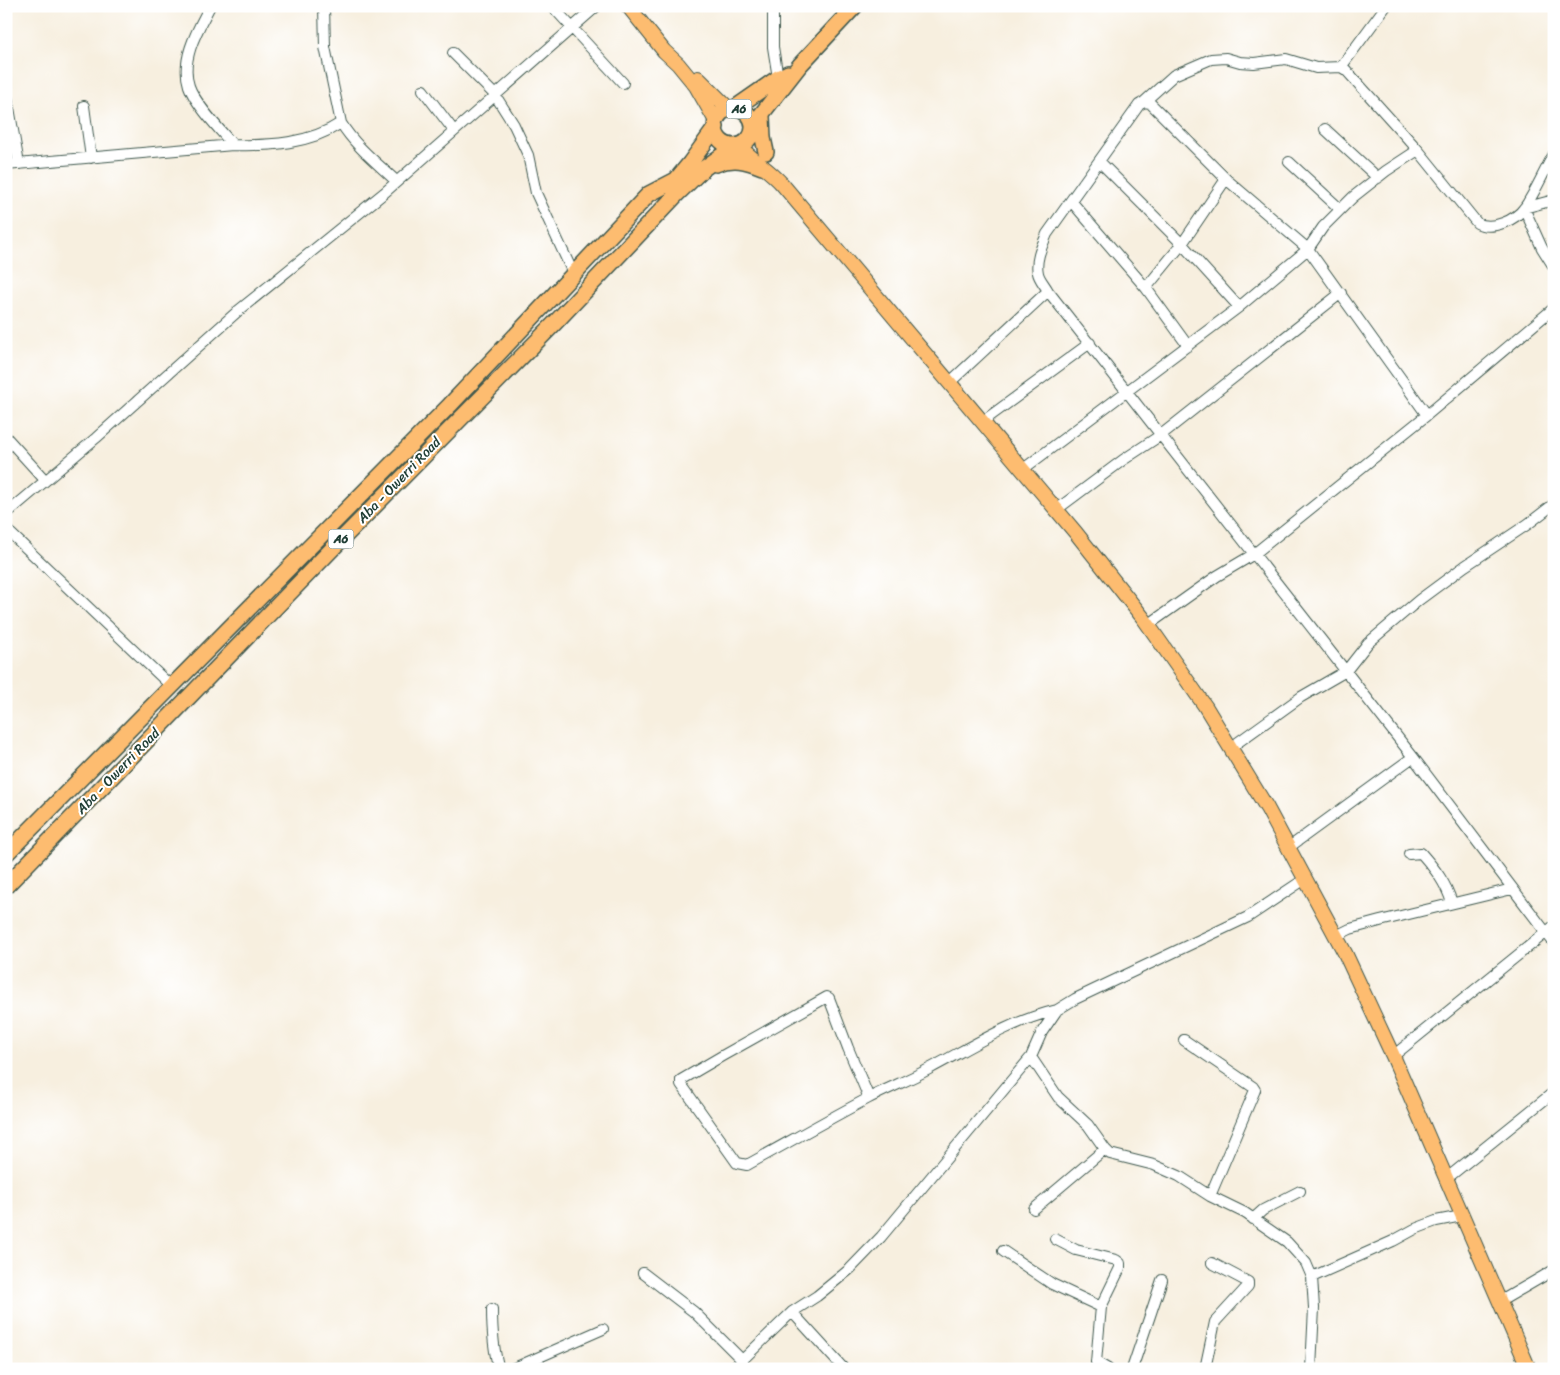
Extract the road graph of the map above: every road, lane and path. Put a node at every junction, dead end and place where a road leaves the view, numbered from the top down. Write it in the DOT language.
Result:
graph roads {
  1 [pos="210,6"];
  2 [pos="324,6"];
  3 [pos="552,6"];
  4 [pos="597,6"];
  5 [pos="628,6"];
  6 [pos="773,6"];
  7 [pos="855,6"];
  8 [pos="1386,6"];
  9 [pos="572,27"];
  10 [pos="664,51"];
  11 [pos="453,52"];
  12 [pos="800,65"];
  13 [pos="1341,68"];
  14 [pos="778,78"];
  15 [pos="623,83"];
  16 [pos="423,90"];
  17 [pos="6,91"];
  18 [pos="495,95"];
  19 [pos="1144,102"];
  20 [pos="84,106"];
  21 [pos="732,109"];
  22 [pos="341,123"];
  23 [pos="756,123"];
  24 [pos="716,124"];
  25 [pos="1325,129"];
  26 [pos="454,131"];
  27 [pos="233,145"];
  28 [pos="737,146"];
  29 [pos="1418,150"];
  30 [pos="766,152"];
  31 [pos="1554,154"];
  32 [pos="91,158"];
  33 [pos="1100,162"];
  34 [pos="1289,162"];
  35 [pos="6,164"];
  36 [pos="19,164"];
  37 [pos="762,167"];
  38 [pos="703,169"];
  39 [pos="1378,178"];
  40 [pos="1226,179"];
  41 [pos="396,182"];
  42 [pos="782,184"];
  43 [pos="1554,200"];
  44 [pos="1071,201"];
  45 [pos="1524,208"];
  46 [pos="1340,209"];
  47 [pos="1182,244"];
  48 [pos="1308,249"];
  49 [pos="1554,267"];
  50 [pos="573,273"];
  51 [pos="1146,288"];
  52 [pos="1048,290"];
  53 [pos="1340,293"];
  54 [pos="1239,307"];
  55 [pos="1554,308"];
  56 [pos="1090,343"];
  57 [pos="1188,346"];
  58 [pos="949,383"];
  59 [pos="1128,391"];
  60 [pos="1427,416"];
  61 [pos="982,422"];
  62 [pos="1161,435"];
  63 [pos="6,436"];
  64 [pos="1022,470"];
  65 [pos="45,480"];
  66 [pos="1554,504"];
  67 [pos="1056,510"];
  68 [pos="6,514"];
  69 [pos="6,529"];
  70 [pos="325,533"];
  71 [pos="335,546"];
  72 [pos="1254,554"];
  73 [pos="1148,625"];
  74 [pos="1346,672"];
  75 [pos="171,686"];
  76 [pos="1230,748"];
  77 [pos="1413,757"];
  78 [pos="1288,848"];
  79 [pos="6,854"];
  80 [pos="1409,854"];
  81 [pos="1305,879"];
  82 [pos="6,886"];
  83 [pos="1512,889"];
  84 [pos="1452,903"];
  85 [pos="1554,926"];
  86 [pos="1546,933"];
  87 [pos="1336,936"];
  88 [pos="1554,944"];
  89 [pos="1057,1010"];
  90 [pos="1184,1040"];
  91 [pos="1393,1056"];
  92 [pos="1032,1057"];
  93 [pos="1554,1092"];
  94 [pos="869,1098"];
  95 [pos="1105,1149"];
  96 [pos="1446,1179"];
  97 [pos="1300,1191"];
  98 [pos="1210,1196"];
  99 [pos="1034,1209"];
  100 [pos="1462,1216"];
  101 [pos="1253,1218"];
  102 [pos="1055,1238"];
  103 [pos="1003,1251"];
  104 [pos="1212,1263"];
  105 [pos="1554,1270"];
  106 [pos="643,1273"];
  107 [pos="1312,1277"];
  108 [pos="1162,1280"];
  109 [pos="1499,1302"];
  110 [pos="1101,1307"];
  111 [pos="492,1309"];
  112 [pos="792,1312"];
  113 [pos="603,1329"];
  114 [pos="743,1361"];
  115 [pos="499,1369"];
  116 [pos="512,1369"];
  117 [pos="733,1369"];
  118 [pos="844,1369"];
  119 [pos="1108,1369"];
  120 [pos="1132,1369"];
  121 [pos="1205,1369"];
  122 [pos="1311,1369"];
  123 [pos="1529,1369"];
  1 -- 27 [label="street"];
  2 -- 22 [label="street"];
  3 -- 9 [label="street"];
  4 -- 9 [label="street"];
  5 -- 10 [label="main road"];
  6 -- 14 [label="street"];
  7 -- 12 [label="highway, Aba - Owerri Road / A6"];
  8 -- 13 [label="street"];
  9 -- 15 [label="street"];
  9 -- 18 [label="street"];
  10 -- 21 [label="main road"];
  10 -- 24 [label="main road"];
  11 -- 18 [label="street"];
  12 -- 14 [label="highway, Aba - Owerri Road / A6"];
  12 -- 23 [label="highway, Aba - Owerri Road / A6"];
  13 -- 19 [label="street"];
  13 -- 29 [label="street"];
  14 -- 21 [label="highway, Aba - Owerri Road / A6"];
  16 -- 26 [label="street"];
  17 -- 36 [label="street"];
  18 -- 26 [label="street"];
  18 -- 50 [label="street"];
  19 -- 33 [label="street"];
  19 -- 40 [label="street"];
  20 -- 32 [label="street"];
  21 -- 23 [label="highway, A6"];
  21 -- 24 [label="highway, Aba - Owerri Road / A6"];
  22 -- 27 [label="street"];
  22 -- 41 [label="street"];
  23 -- 28 [label="highway, Aba - Owerri Road / A6"];
  23 -- 30 [label="highway"];
  24 -- 28 [label="highway, A6"];
  24 -- 50 [label="highway, Aba - Owerri Road / A6"];
  25 -- 39 [label="street"];
  26 -- 41 [label="street"];
  27 -- 32 [label="street"];
  28 -- 37 [label="main road"];
  28 -- 38 [label="highway, Aba - Owerri Road / A6"];
  29 -- 39 [label="street"];
  29 -- 45 [label="street"];
  30 -- 42 [label="main road"];
  31 -- 45 [label="street"];
  32 -- 36 [label="street"];
  33 -- 44 [label="street"];
  33 -- 47 [label="street"];
  34 -- 46 [label="street"];
  35 -- 36 [label="street"];
  37 -- 38 [label="highway"];
  37 -- 42 [label="main road"];
  38 -- 71 [label="highway, Aba - Owerri Road / A6"];
  39 -- 46 [label="street"];
  40 -- 47 [label="street"];
  40 -- 48 [label="street"];
  41 -- 65 [label="street"];
  42 -- 58 [label="main road"];
  43 -- 45 [label="street"];
  44 -- 51 [label="street"];
  44 -- 52 [label="street"];
  45 -- 49 [label="street"];
  46 -- 48 [label="street"];
  47 -- 51 [label="street"];
  47 -- 54 [label="street"];
  48 -- 53 [label="street"];
  48 -- 54 [label="street"];
  50 -- 70 [label="highway, Aba - Owerri Road / A6"];
  51 -- 57 [label="street"];
  52 -- 56 [label="street"];
  52 -- 58 [label="street"];
  53 -- 60 [label="street"];
  53 -- 62 [label="street"];
  54 -- 57 [label="street"];
  55 -- 60 [label="street"];
  56 -- 59 [label="street"];
  56 -- 61 [label="street"];
  57 -- 59 [label="street"];
  58 -- 61 [label="main road"];
  59 -- 62 [label="street"];
  59 -- 64 [label="street"];
  60 -- 72 [label="street"];
  61 -- 64 [label="main road"];
  62 -- 67 [label="street"];
  62 -- 72 [label="street"];
  63 -- 65 [label="street"];
  64 -- 67 [label="main road"];
  65 -- 68 [label="street"];
  66 -- 74 [label="street"];
  67 -- 73 [label="main road"];
  69 -- 75 [label="street"];
  70 -- 71 [label="highway"];
  70 -- 75 [label="highway, Aba - Owerri Road / A6"];
  71 -- 82 [label="highway, Aba - Owerri Road / A6"];
  72 -- 73 [label="street"];
  72 -- 74 [label="street"];
  73 -- 76 [label="main road"];
  74 -- 76 [label="street"];
  74 -- 77 [label="street"];
  75 -- 79 [label="highway, Aba - Owerri Road / A6"];
  76 -- 78 [label="main road"];
  77 -- 78 [label="street"];
  77 -- 83 [label="street"];
  78 -- 81 [label="main road"];
  80 -- 84 [label="street"];
  81 -- 87 [label="main road"];
  81 -- 89 [label="street"];
  83 -- 84 [label="street"];
  83 -- 86 [label="street"];
  84 -- 87 [label="street"];
  85 -- 86 [label="street"];
  86 -- 88 [label="street"];
  86 -- 91 [label="street"];
  87 -- 91 [label="main road"];
  89 -- 92 [label="street"];
  89 -- 94 [label="street"];
  90 -- 98 [label="street"];
  91 -- 96 [label="main road"];
  92 -- 95 [label="street"];
  92 -- 112 [label="street"];
  93 -- 96 [label="street"];
  94 -- 94 [label="street"];
  95 -- 98 [label="street"];
  95 -- 99 [label="street"];
  96 -- 100 [label="main road"];
  97 -- 101 [label="street"];
  98 -- 101 [label="street"];
  100 -- 107 [label="street"];
  100 -- 109 [label="main road"];
  101 -- 107 [label="street"];
  102 -- 110 [label="street"];
  103 -- 110 [label="street"];
  104 -- 121 [label="street"];
  105 -- 109 [label="street"];
  106 -- 114 [label="street"];
  107 -- 122 [label="street"];
  108 -- 120 [label="street"];
  109 -- 123 [label="main road"];
  110 -- 119 [label="street"];
  111 -- 115 [label="street"];
  112 -- 114 [label="street"];
  112 -- 118 [label="street"];
  113 -- 116 [label="street"];
  114 -- 117 [label="street"];
}
